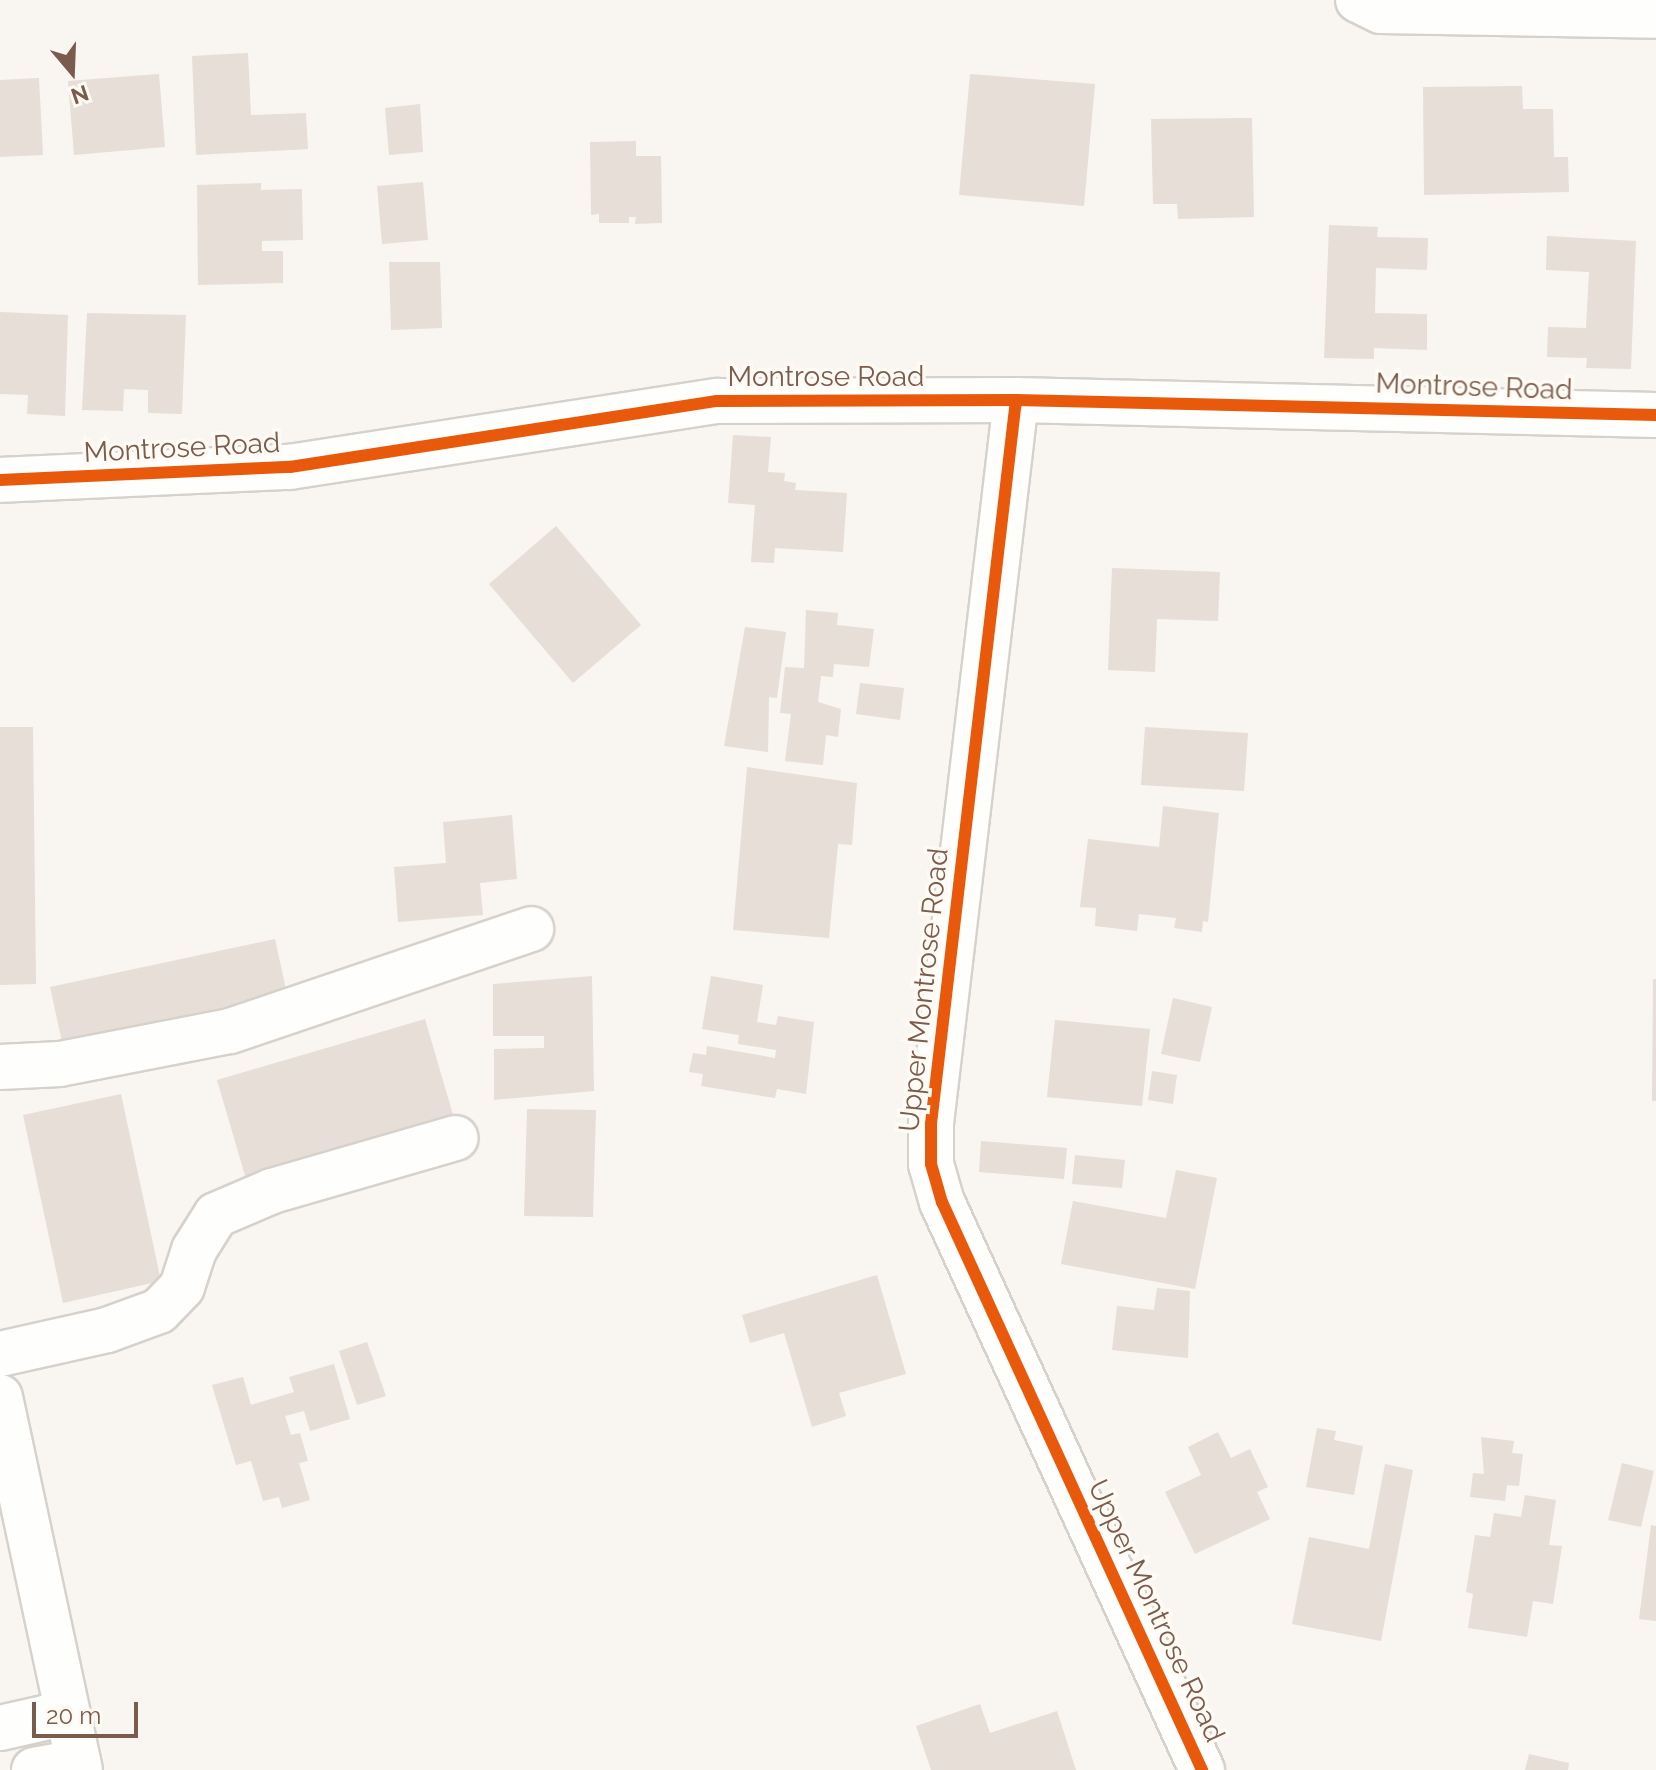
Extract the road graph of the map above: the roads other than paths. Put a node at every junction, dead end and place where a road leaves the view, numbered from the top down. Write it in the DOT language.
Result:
graph roads {
  1 [pos="1358,0"];
  2 [pos="1631,10"];
  3 [pos="1016,400"];
  4 [pos="1656,415"];
  5 [pos="0,480"];
  6 [pos="531,929"];
  7 [pos="0,1067"];
  8 [pos="456,1138"];
  9 [pos="0,1354"];
  10 [pos="1,1408"];
  11 [pos="66,1713"];
  12 [pos="0,1728"];
  13 [pos="79,1766"];
  14 [pos="34,1770"];
  15 [pos="1202,1770"];
  1 -- 2 [label="street"];
  3 -- 4 [label="street, Montrose Road"];
  3 -- 5 [label="street, Montrose Road"];
  3 -- 15 [label="street, Upper Montrose Road"];
  6 -- 7 [label="street"];
  8 -- 9 [label="street"];
  10 -- 11 [label="street"];
  11 -- 12 [label="street"];
  11 -- 13 [label="street"];
  13 -- 14 [label="street"];
}
